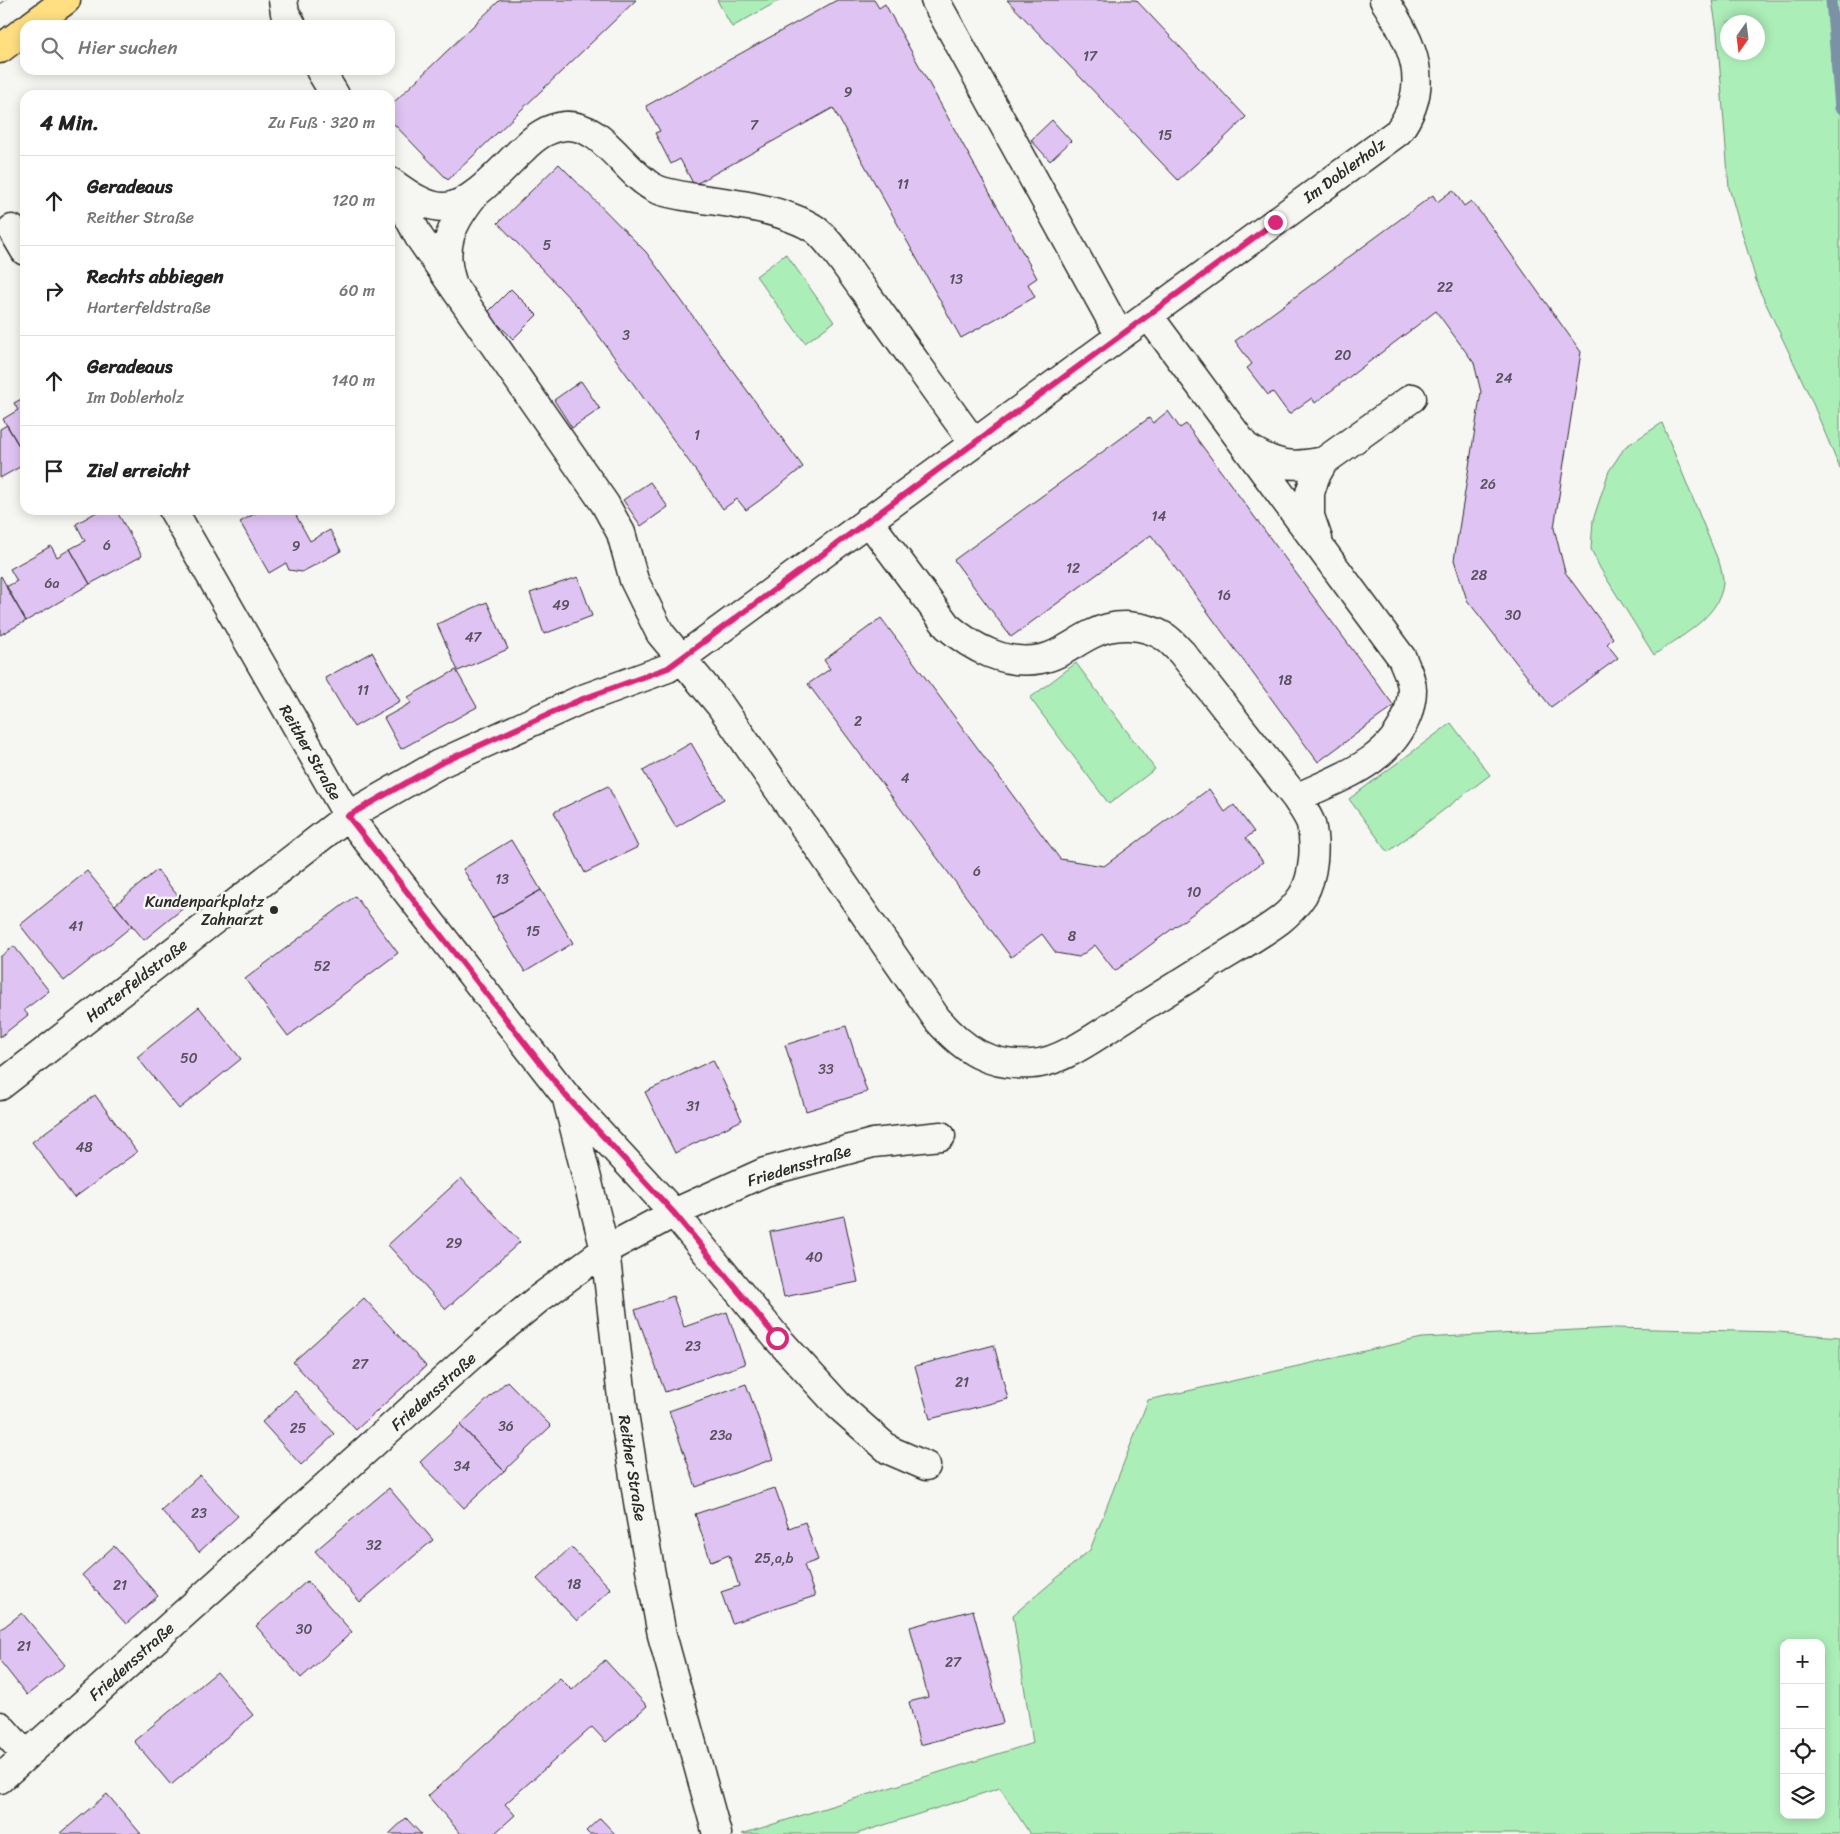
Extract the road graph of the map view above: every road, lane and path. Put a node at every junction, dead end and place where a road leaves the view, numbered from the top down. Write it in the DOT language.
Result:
graph roads {
  1 [pos="66,0"];
  2 [pos="283,0"];
  3 [pos="935,0"];
  4 [pos="1384,0"];
  5 [pos="39,20"];
  6 [pos="289,20"];
  7 [pos="20,34"];
  8 [pos="0,49"];
  9 [pos="323,75"];
  10 [pos="332,90"];
  11 [pos="395,185"];
  12 [pos="395,191"];
  13 [pos="474,195"];
  14 [pos="453,285"];
  15 [pos="1148,315"];
  16 [pos="1120,336"];
  17 [pos="1412,398"];
  18 [pos="974,442"];
  19 [pos="1243,444"];
  20 [pos="1324,461"];
  21 [pos="176,515"];
  22 [pos="868,520"];
  23 [pos="1321,549"];
  24 [pos="674,664"];
  25 [pos="1296,798"];
  26 [pos="348,816"];
  27 [pos="0,1086"];
  28 [pos="566,1096"];
  29 [pos="941,1136"];
  30 [pos="674,1213"];
  31 [pos="605,1250"];
  32 [pos="926,1466"];
  33 [pos="0,1726"];
  34 [pos="26,1755"];
  35 [pos="0,1779"];
  36 [pos="713,1831"];
  1 -- 5 [label="main road"];
  2 -- 6 [label="street"];
  3 -- 16 [label="street"];
  4 -- 15 [label="street, Im Doblerholz"];
  7 -- 8 [label="main road"];
  9 -- 10 [label="street"];
  11 -- 13 [label="street"];
  12 -- 14 [label="street"];
  13 -- 14 [label="street"];
  13 -- 18 [label="street"];
  14 -- 24 [label="street"];
  15 -- 16 [label="street, Im Doblerholz"];
  15 -- 19 [label="street"];
  16 -- 18 [label="street, Im Doblerholz"];
  17 -- 20 [label="street"];
  18 -- 22 [label="street, Im Doblerholz"];
  19 -- 20 [label="street"];
  19 -- 23 [label="street"];
  20 -- 23 [label="street"];
  21 -- 26 [label="street, Reither Straße"];
  22 -- 24 [label="street, Im Doblerholz"];
  22 -- 25 [label="street"];
  23 -- 25 [label="street"];
  24 -- 25 [label="street"];
  24 -- 26 [label="street, Harterfeldstraße"];
  26 -- 27 [label="street, Harterfeldstraße"];
  26 -- 28 [label="street, Reither Straße"];
  28 -- 30 [label="street, Reither Straße"];
  28 -- 31 [label="street, Reither Straße"];
  29 -- 30 [label="street, Friedensstraße"];
  30 -- 31 [label="street, Friedensstraße"];
  30 -- 32 [label="street, Reither Straße"];
  31 -- 34 [label="street, Friedensstraße"];
  31 -- 36 [label="street, Reither Straße"];
  33 -- 34 [label="street"];
  34 -- 35 [label="street, Friedensstraße"];
}
